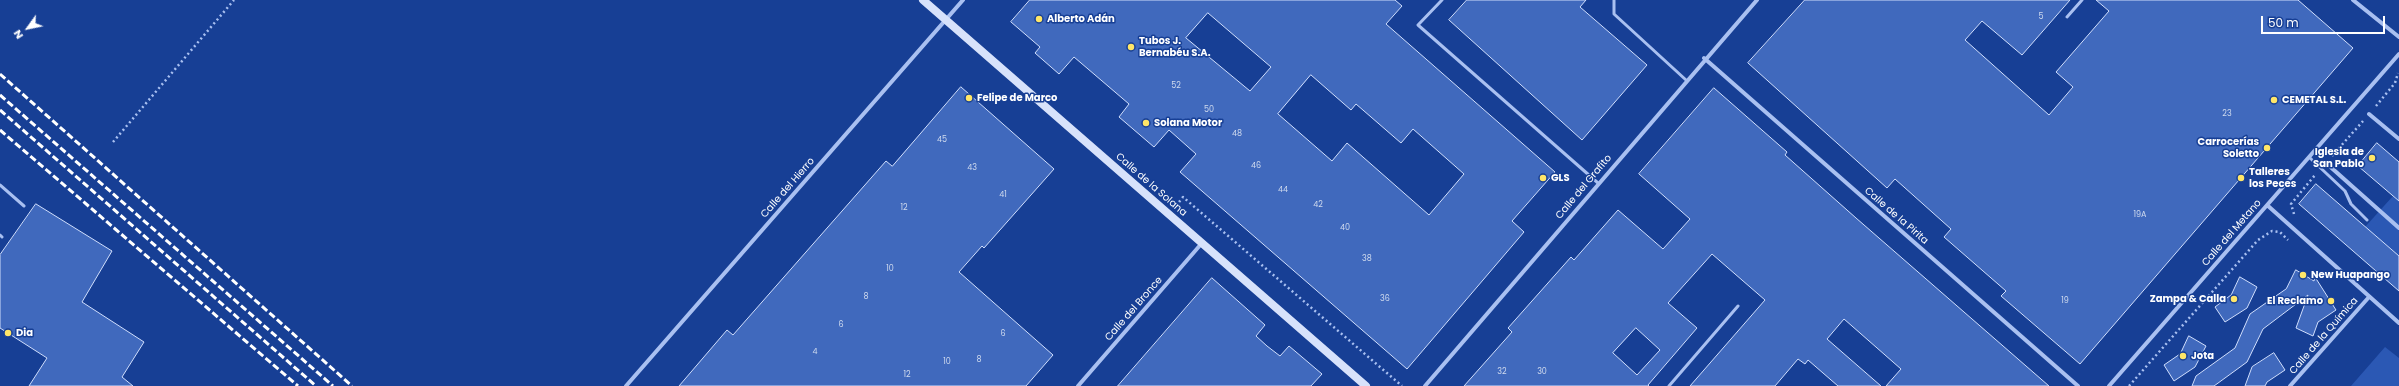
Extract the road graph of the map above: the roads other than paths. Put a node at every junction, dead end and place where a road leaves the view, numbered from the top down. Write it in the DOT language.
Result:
graph roads {
  1 [pos="923,0"];
  2 [pos="963,0"];
  3 [pos="1442,0"];
  4 [pos="1614,0"];
  5 [pos="1757,0"];
  6 [pos="2082,0"];
  7 [pos="2354,0"];
  8 [pos="2067,17"];
  9 [pos="946,20"];
  10 [pos="2399,37"];
  11 [pos="2399,54"];
  12 [pos="1704,58"];
  13 [pos="1686,80"];
  14 [pos="2369,114"];
  15 [pos="2399,139"];
  16 [pos="2310,158"];
  17 [pos="2326,163"];
  18 [pos="1598,183"];
  19 [pos="1,186"];
  20 [pos="0,191"];
  21 [pos="2267,205"];
  22 [pos="24,206"];
  23 [pos="2367,220"];
  24 [pos="2399,228"];
  25 [pos="1202,243"];
  26 [pos="2369,297"];
  27 [pos="1738,306"];
  28 [pos="2399,323"];
  29 [pos="626,386"];
  30 [pos="1078,386"];
  31 [pos="1366,386"];
  32 [pos="1425,386"];
  33 [pos="1669,386"];
  34 [pos="2078,386"];
  35 [pos="2109,386"];
  36 [pos="2290,386"];
  1 -- 9 [label="street, Calle de la Solana"];
  2 -- 9 [label="street, Calle del Hierro"];
  3 -- 18 [label="lane"];
  4 -- 13 [label="lane"];
  5 -- 12 [label="street, Calle del Grafito"];
  6 -- 8 [label="lane"];
  7 -- 10 [label="street"];
  9 -- 25 [label="street, Calle de la Solana"];
  9 -- 29 [label="street, Calle del Hierro"];
  11 -- 16 [label="street, Calle del Metano"];
  12 -- 13 [label="street, Calle del Grafito"];
  12 -- 34 [label="street, Calle de la Pirita"];
  13 -- 18 [label="street, Calle del Grafito"];
  14 -- 15 [label="street"];
  16 -- 21 [label="street, Calle del Metano"];
  16 -- 23 [label="lane"];
  17 -- 24 [label="street"];
  18 -- 32 [label="street, Calle del Grafito"];
  19 -- 20 [label="lane"];
  19 -- 22 [label="lane"];
  21 -- 26 [label="street"];
  21 -- 35 [label="street, Calle del Metano"];
  25 -- 30 [label="street, Calle del Bronce"];
  25 -- 31 [label="street, Calle de la Solana"];
  26 -- 28 [label="street"];
  26 -- 36 [label="street, Calle de la Química"];
  27 -- 33 [label="lane"];
}
